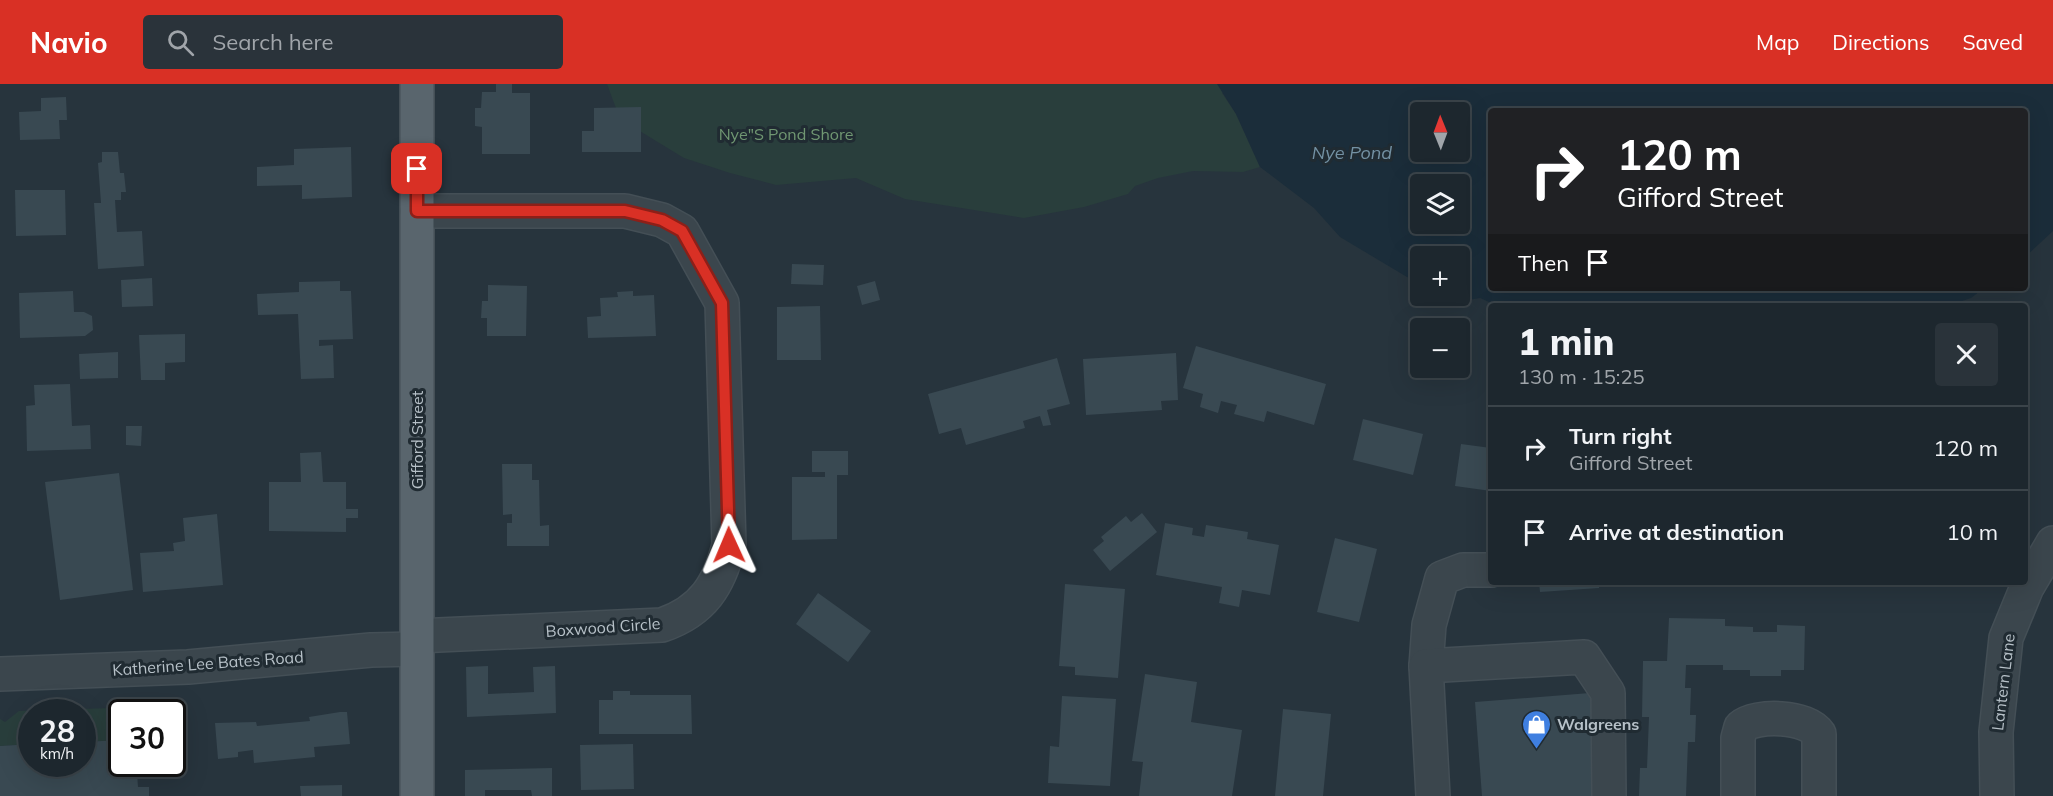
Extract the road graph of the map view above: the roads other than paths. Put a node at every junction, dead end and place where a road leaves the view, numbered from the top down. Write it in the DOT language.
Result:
graph roads {
  1 [pos="417,84"];
  2 [pos="417,211"];
  3 [pos="2053,543"];
  4 [pos="1488,570"];
  5 [pos="2028,584"];
  6 [pos="2027,585"];
  7 [pos="416,642"];
  8 [pos="1426,666"];
  9 [pos="0,674"];
  10 [pos="417,796"];
  11 [pos="1433,796"];
  12 [pos="1609,796"];
  13 [pos="1738,796"];
  14 [pos="1819,796"];
  15 [pos="1997,796"];
  1 -- 2 [label="main road, Gifford Street"];
  2 -- 7 [label="main road, Gifford Street"];
  2 -- 7 [label="street, Boxwood Circle"];
  3 -- 5 [label="street, Lantern Lane"];
  4 -- 8 [label="street"];
  6 -- 15 [label="street, Lantern Lane"];
  7 -- 9 [label="street, Katherine Lee Bates Road"];
  7 -- 10 [label="main road, Gifford Street"];
  8 -- 11 [label="street"];
  8 -- 12 [label="street"];
  13 -- 14 [label="street"];
}
